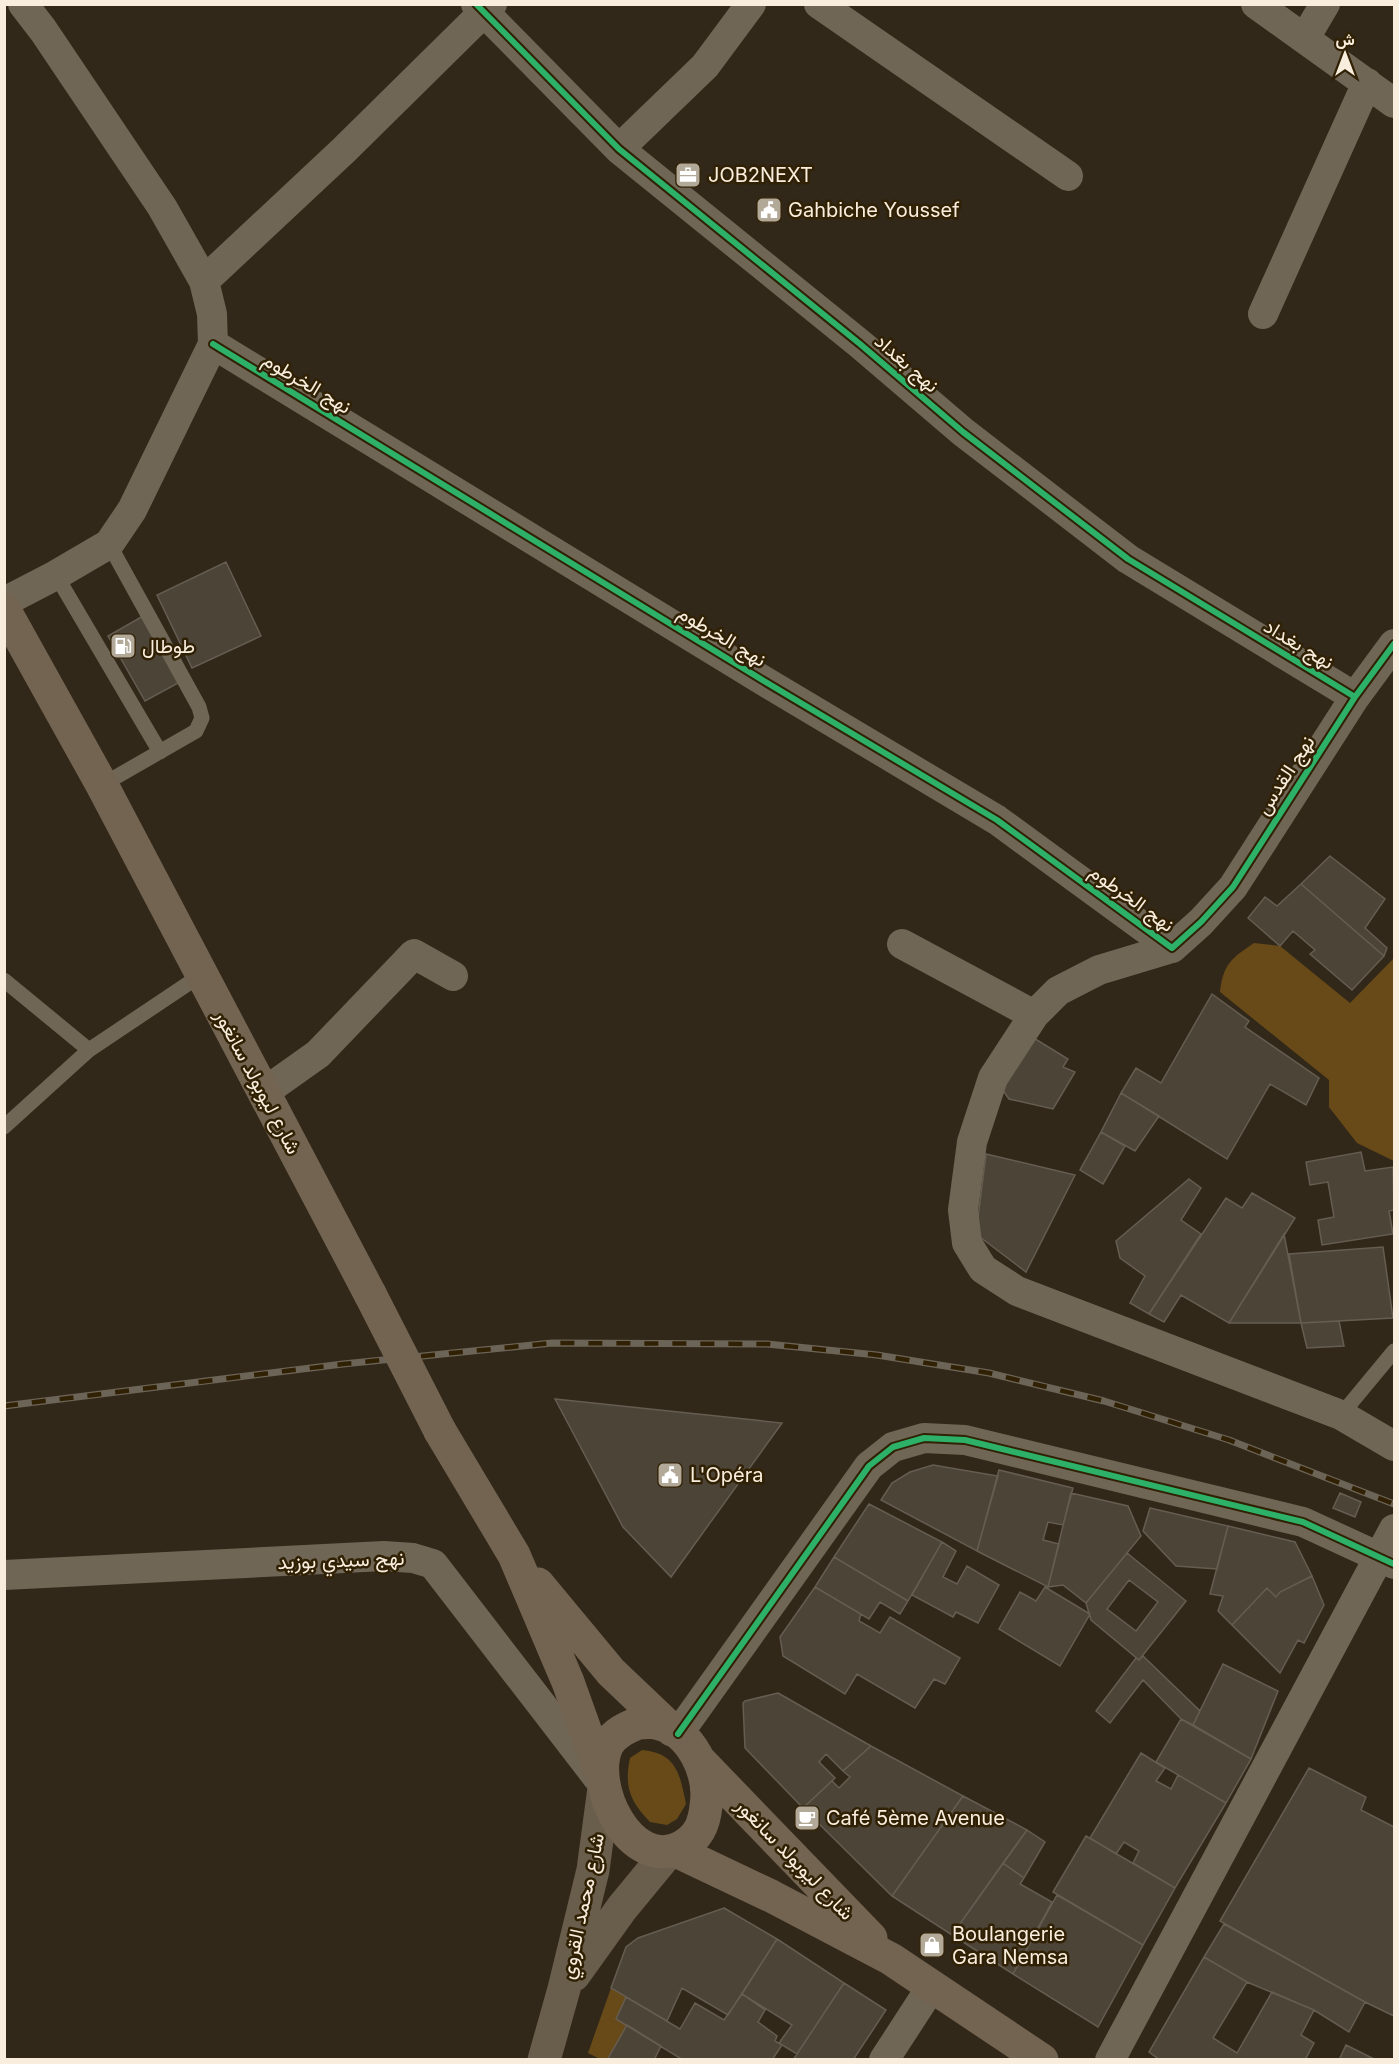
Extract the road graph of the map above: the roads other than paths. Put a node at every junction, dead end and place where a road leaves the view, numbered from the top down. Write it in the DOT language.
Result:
graph roads {
  1 [pos="23,4"];
  2 [pos="751,4"];
  3 [pos="819,4"];
  4 [pos="1256,4"];
  5 [pos="1325,4"];
  6 [pos="484,7"];
  7 [pos="1305,38"];
  8 [pos="1367,83"];
  9 [pos="1395,103"];
  10 [pos="619,149"];
  11 [pos="1068,176"];
  12 [pos="204,281"];
  13 [pos="1263,314"];
  14 [pos="213,344"];
  15 [pos="109,544"];
  16 [pos="56,575"];
  17 [pos="4,602"];
  18 [pos="4,609"];
  19 [pos="1395,644"];
  20 [pos="1355,697"];
  21 [pos="160,752"];
  22 [pos="102,785"];
  23 [pos="1201,922"];
  24 [pos="902,944"];
  25 [pos="1172,948"];
  26 [pos="201,975"];
  27 [pos="453,976"];
  28 [pos="4,980"];
  29 [pos="1035,1015"];
  30 [pos="89,1050"];
  31 [pos="263,1093"];
  32 [pos="4,1127"];
  33 [pos="1395,1351"];
  34 [pos="1341,1415"];
  35 [pos="1395,1446"];
  36 [pos="1395,1529"];
  37 [pos="514,1555"];
  38 [pos="1387,1560"];
  39 [pos="4,1575"];
  40 [pos="675,1732"];
  41 [pos="699,1760"];
  42 [pos="603,1783"];
  43 [pos="672,1851"];
  44 [pos="891,1959"];
  45 [pos="932,1986"];
  46 [pos="564,1989"];
  47 [pos="544,2060"];
  48 [pos="884,2060"];
  49 [pos="1042,2060"];
  50 [pos="1110,2060"];
  1 -- 12 [label="street"];
  2 -- 10 [label="street"];
  3 -- 11 [label="street"];
  4 -- 7 [label="street"];
  5 -- 7 [label="street"];
  6 -- 10 [label="street, نهج بغداد"];
  6 -- 12 [label="street"];
  7 -- 8 [label="street"];
  8 -- 9 [label="street"];
  8 -- 13 [label="street"];
  10 -- 20 [label="street, نهج بغداد"];
  12 -- 14 [label="street"];
  14 -- 15 [label="street"];
  14 -- 25 [label="street, نهج الخرطوم"];
  15 -- 16 [label="street"];
  15 -- 21 [label="lane"];
  16 -- 17 [label="street"];
  16 -- 21 [label="lane"];
  18 -- 22 [label="main road, شارع ليوبولد سانغور"];
  19 -- 20 [label="street, نهج القدس"];
  20 -- 23 [label="street, نهج القدس"];
  21 -- 22 [label="lane"];
  22 -- 26 [label="main road, شارع ليوبولد سانغور"];
  23 -- 25 [label="street, نهج الخرطوم"];
  24 -- 29 [label="street"];
  25 -- 29 [label="street"];
  26 -- 30 [label="lane"];
  26 -- 31 [label="main road, شارع ليوبولد سانغور"];
  27 -- 31 [label="street"];
  28 -- 30 [label="lane"];
  29 -- 34 [label="street"];
  30 -- 32 [label="lane"];
  31 -- 37 [label="main road, شارع ليوبولد سانغور, bridge"];
  33 -- 34 [label="lane"];
  34 -- 35 [label="street"];
  36 -- 38 [label="street"];
  37 -- 40 [label="main road, شارع ليوبولد سانغور"];
  37 -- 42 [label="main road, شارع ليوبولد سانغور"];
  38 -- 40 [label="street"];
  38 -- 50 [label="street"];
  39 -- 42 [label="street, نهج سيدي بوزيد"];
  40 -- 41 [label="main road, شارع ليوبولد سانغور"];
  40 -- 42 [label="main road"];
  41 -- 43 [label="main road, شارع ليوبولد سانغور"];
  41 -- 44 [label="main road, شارع ليوبولد سانغور"];
  42 -- 43 [label="main road, شارع ليوبولد سانغور"];
  42 -- 46 [label="main road, شارع محمد القروي"];
  43 -- 44 [label="main road, شارع ليوبولد سانغور"];
  43 -- 46 [label="main road, شارع محمد القروي"];
  44 -- 45 [label="main road, شارع ليوبولد سانغور"];
  45 -- 48 [label="street"];
  45 -- 49 [label="main road, شارع ليوبولد سانغور"];
  46 -- 47 [label="main road, شارع محمد القروي"];
}
